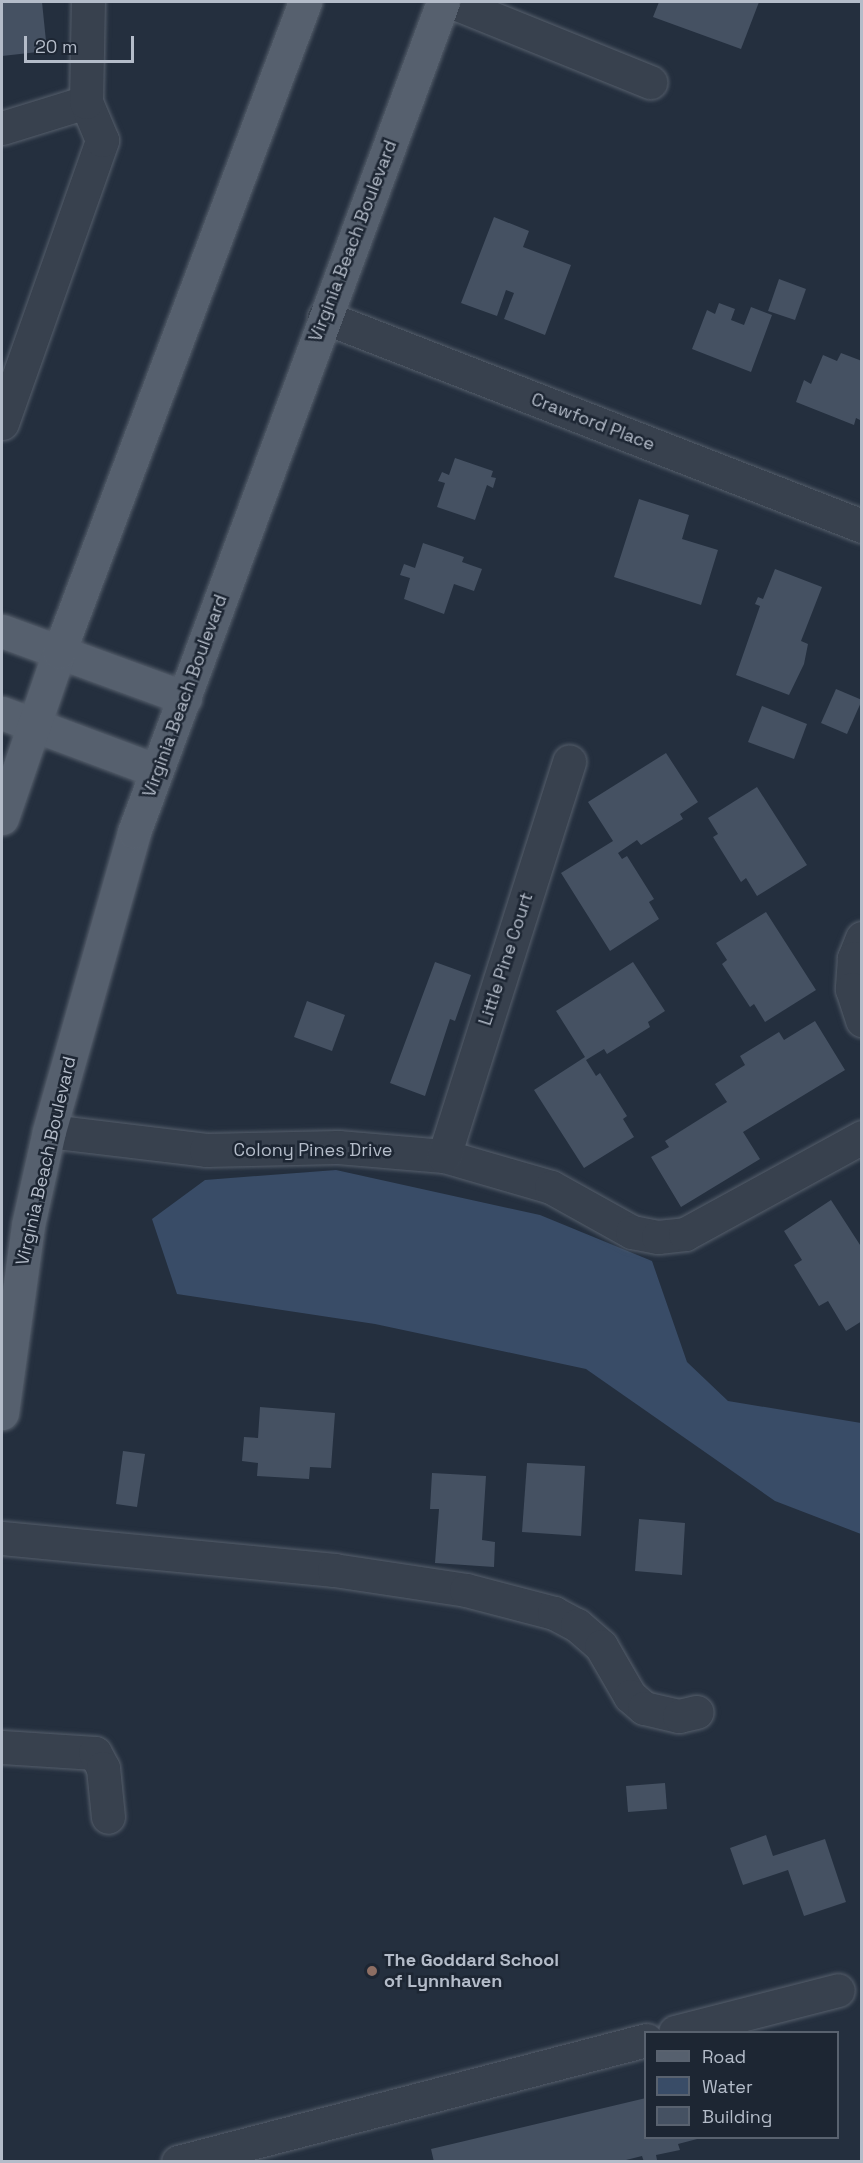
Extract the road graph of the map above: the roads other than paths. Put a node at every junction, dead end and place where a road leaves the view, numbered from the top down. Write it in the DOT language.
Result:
graph roads {
  1 [pos="88,2"];
  2 [pos="305,2"];
  3 [pos="443,2"];
  4 [pos="452,2"];
  5 [pos="650,82"];
  6 [pos="86,102"];
  7 [pos="2,128"];
  8 [pos="324,317"];
  9 [pos="2,423"];
  10 [pos="861,526"];
  11 [pos="2,631"];
  12 [pos="59,652"];
  13 [pos="185,698"];
  14 [pos="2,714"];
  15 [pos="32,725"];
  16 [pos="569,761"];
  17 [pos="158,771"];
  18 [pos="2,818"];
  19 [pos="861,938"];
  20 [pos="861,1020"];
  21 [pos="49,1131"];
  22 [pos="861,1137"];
  23 [pos="444,1156"];
  24 [pos="2,1413"];
  25 [pos="2,1538"];
  26 [pos="697,1712"];
  27 [pos="2,1747"];
  28 [pos="108,1817"];
  29 [pos="838,1990"];
  30 [pos="679,2031"];
  31 [pos="644,2040"];
  32 [pos="178,2162"];
  1 -- 6 [label="street"];
  2 -- 12 [label="main road"];
  3 -- 8 [label="main road, Virginia Beach Boulevard"];
  4 -- 5 [label="street"];
  6 -- 7 [label="street"];
  6 -- 9 [label="street"];
  8 -- 10 [label="street, Crawford Place"];
  8 -- 13 [label="main road, Virginia Beach Boulevard"];
  11 -- 12 [label="main road"];
  12 -- 13 [label="main road"];
  12 -- 15 [label="main road"];
  13 -- 17 [label="main road, Virginia Beach Boulevard"];
  14 -- 15 [label="main road"];
  15 -- 17 [label="main road"];
  15 -- 18 [label="main road"];
  16 -- 23 [label="street, Little Pine Court"];
  17 -- 21 [label="main road, Virginia Beach Boulevard"];
  19 -- 20 [label="street"];
  21 -- 23 [label="street, Colony Pines Drive"];
  21 -- 24 [label="main road, Virginia Beach Boulevard"];
  22 -- 23 [label="street, Colony Pines Drive"];
  25 -- 26 [label="street"];
  27 -- 28 [label="street"];
  29 -- 30 [label="street"];
  31 -- 32 [label="street"];
}
